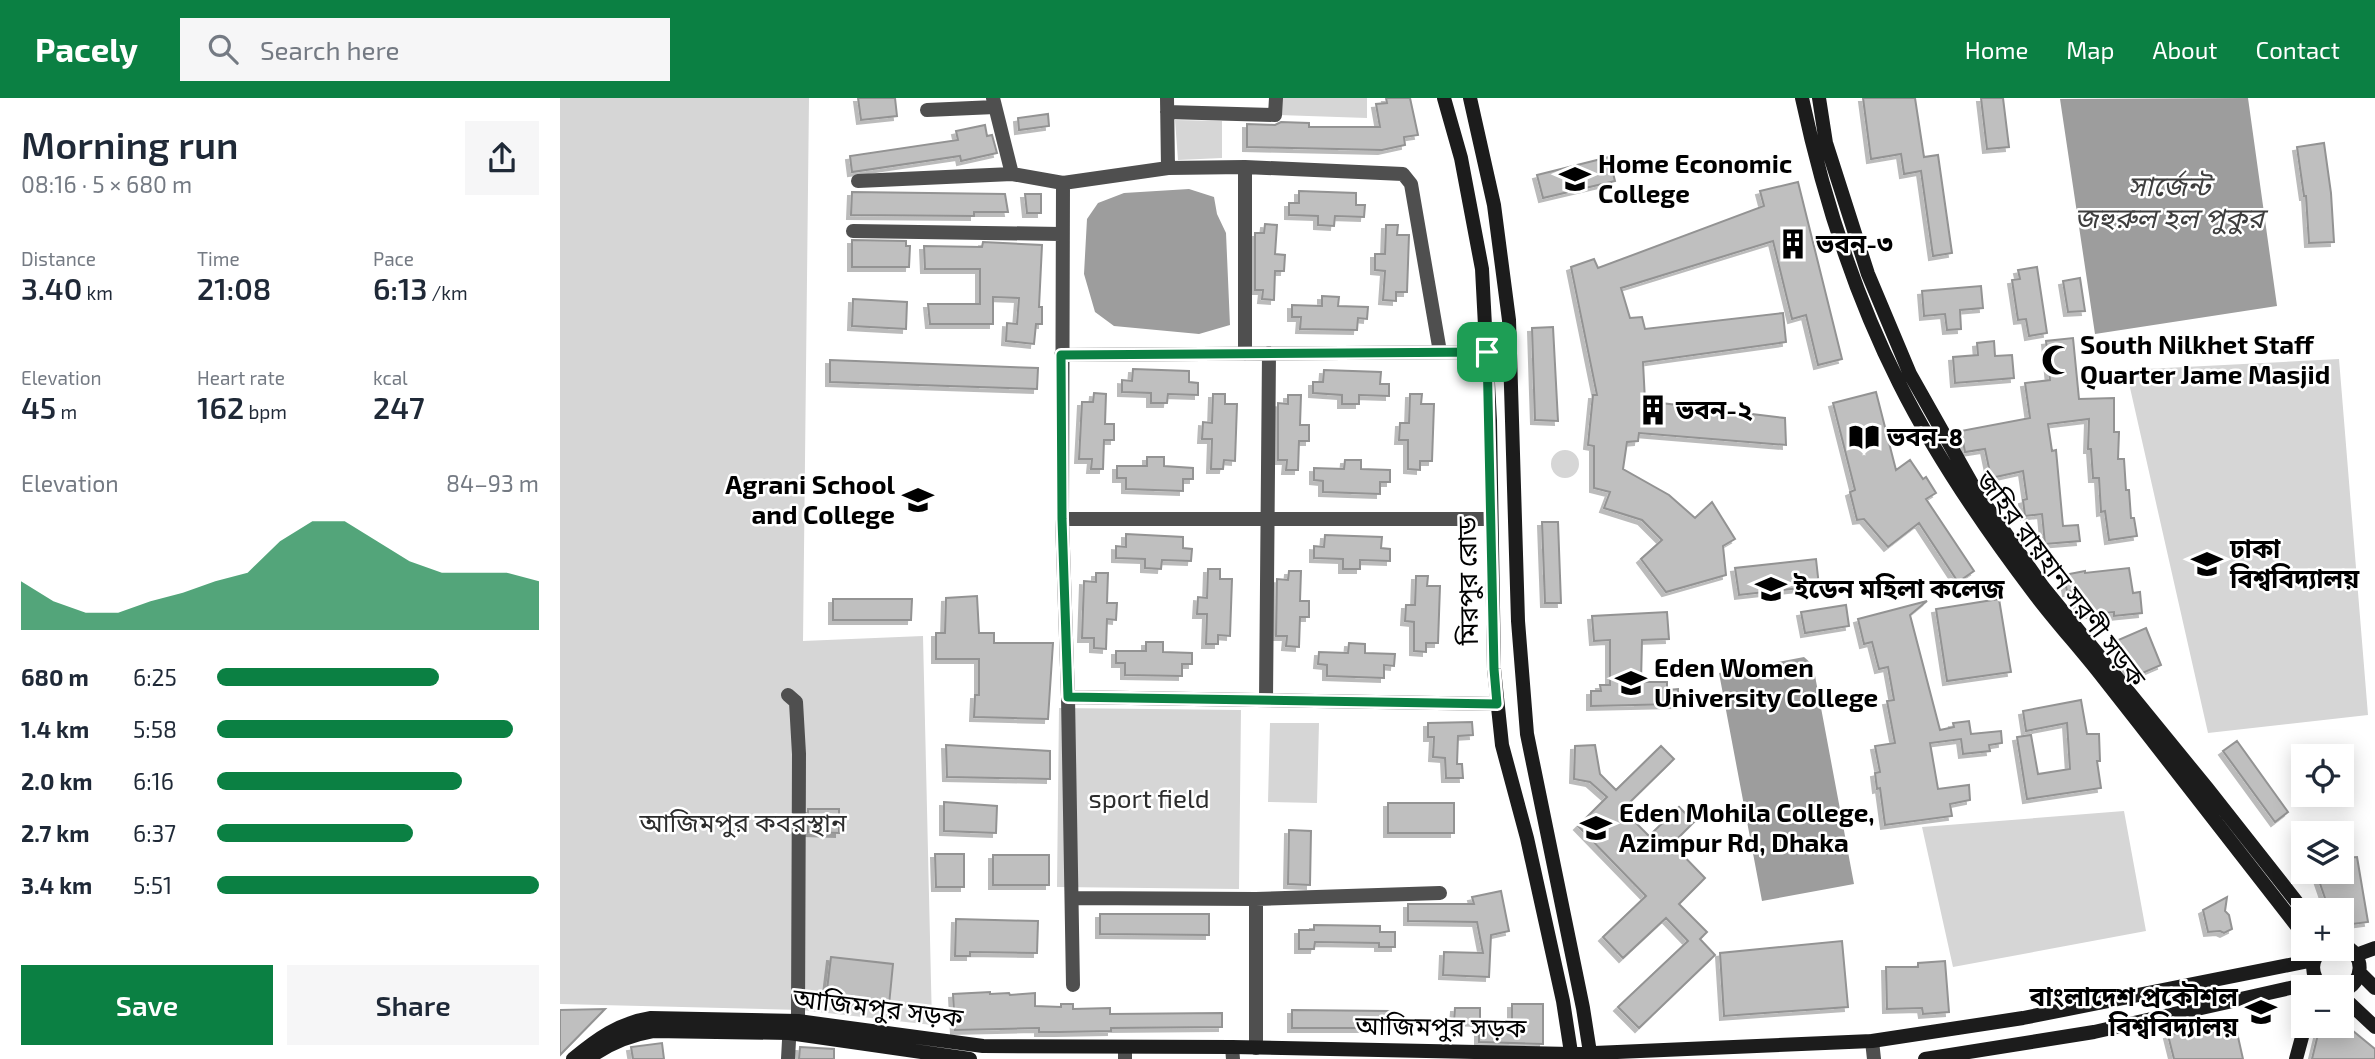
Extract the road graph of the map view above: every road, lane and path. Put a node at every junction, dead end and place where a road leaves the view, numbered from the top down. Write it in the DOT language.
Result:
graph roads {
  1 [pos="1276,98"];
  2 [pos="1444,98"];
  3 [pos="1470,98"];
  4 [pos="1802,98"];
  5 [pos="1819,98"];
  6 [pos="994,102"];
  7 [pos="1167,105"];
  8 [pos="928,110"];
  9 [pos="1245,167"];
  10 [pos="1168,168"];
  11 [pos="1012,174"];
  12 [pos="859,181"];
  13 [pos="1063,183"];
  14 [pos="853,231"];
  15 [pos="1061,234"];
  16 [pos="1440,352"];
  17 [pos="1487,352"];
  18 [pos="1245,354"];
  19 [pos="1269,354"];
  20 [pos="1061,355"];
  21 [pos="1062,519"];
  22 [pos="1268,519"];
  23 [pos="1491,519"];
  24 [pos="788,695"];
  25 [pos="1068,697"];
  26 [pos="1266,700"];
  27 [pos="1497,704"];
  28 [pos="1440,893"];
  29 [pos="1072,898"];
  30 [pos="2294,898"];
  31 [pos="1256,899"];
  32 [pos="2291,919"];
  33 [pos="2375,948"];
  34 [pos="2356,955"];
  35 [pos="2291,958"];
  36 [pos="2360,973"];
  37 [pos="2354,983"];
  38 [pos="1073,985"];
  39 [pos="2375,988"];
  40 [pos="2291,990"];
  41 [pos="2354,1006"];
  42 [pos="793,1025"];
  43 [pos="2375,1027"];
  44 [pos="2302,1038"];
  45 [pos="1872,1041"];
  46 [pos="1256,1048"];
  47 [pos="1125,1053"];
  48 [pos="1232,1053"];
  49 [pos="1590,1055"];
  50 [pos="1571,1056"];
  51 [pos="573,1059"];
  52 [pos="588,1059"];
  53 [pos="788,1059"];
  54 [pos="970,1059"];
  55 [pos="1874,1059"];
  56 [pos="1925,1059"];
  57 [pos="2296,1059"];
  1 -- 7 [label="street"];
  2 -- 17 [label="main road, মিরপুর রোড"];
  3 -- 49 [label="main road, মিরপুর রোড"];
  4 -- 32 [label="main road, জহির রায়হান সরণী সড়ক"];
  5 -- 30 [label="main road"];
  6 -- 8 [label="street"];
  6 -- 11 [label="street"];
  7 -- 10 [label="street"];
  9 -- 10 [label="street"];
  9 -- 16 [label="street"];
  9 -- 18 [label="street"];
  10 -- 13 [label="street"];
  11 -- 12 [label="street"];
  11 -- 13 [label="street"];
  13 -- 15 [label="street"];
  14 -- 15 [label="street"];
  15 -- 20 [label="street"];
  16 -- 17 [label="street"];
  16 -- 19 [label="street"];
  17 -- 23 [label="main road, মিরপুর রোড"];
  18 -- 19 [label="street"];
  18 -- 20 [label="street"];
  19 -- 22 [label="street"];
  20 -- 21 [label="street"];
  21 -- 22 [label="street"];
  21 -- 25 [label="street"];
  22 -- 23 [label="street"];
  22 -- 26 [label="street"];
  23 -- 27 [label="main road, মিরপুর রোড"];
  24 -- 42 [label="street"];
  25 -- 26 [label="street"];
  25 -- 29 [label="street"];
  26 -- 27 [label="street"];
  27 -- 50 [label="main road, মিরপুর রোড"];
  28 -- 31 [label="street"];
  29 -- 31 [label="street"];
  29 -- 38 [label="street"];
  31 -- 46 [label="street"];
  33 -- 34 [label="main road"];
  34 -- 36 [label="main road"];
  35 -- 45 [label="main road, আজিমপুর সড়ক"];
  36 -- 37 [label="main road"];
  36 -- 39 [label="main road"];
  40 -- 56 [label="main road"];
  41 -- 43 [label="main road"];
  42 -- 47 [label="main road, আজিমপুর সড়ক"];
  42 -- 51 [label="main road, আজিমপুর সড়ক"];
  42 -- 52 [label="main road, আজিমপুর সড়ক"];
  42 -- 53 [label="street"];
  42 -- 54 [label="main road, আজিমপুর সড়ক"];
  44 -- 57 [label="main road"];
  45 -- 49 [label="main road, আজিমপুর সড়ক"];
  45 -- 55 [label="street"];
  46 -- 48 [label="main road, আজিমপুর সড়ক"];
  46 -- 50 [label="main road, আজিমপুর সড়ক"];
  47 -- 48 [label="main road, আজিমপুর সড়ক"];
  49 -- 50 [label="main road, আজিমপুর সড়ক"];
}
